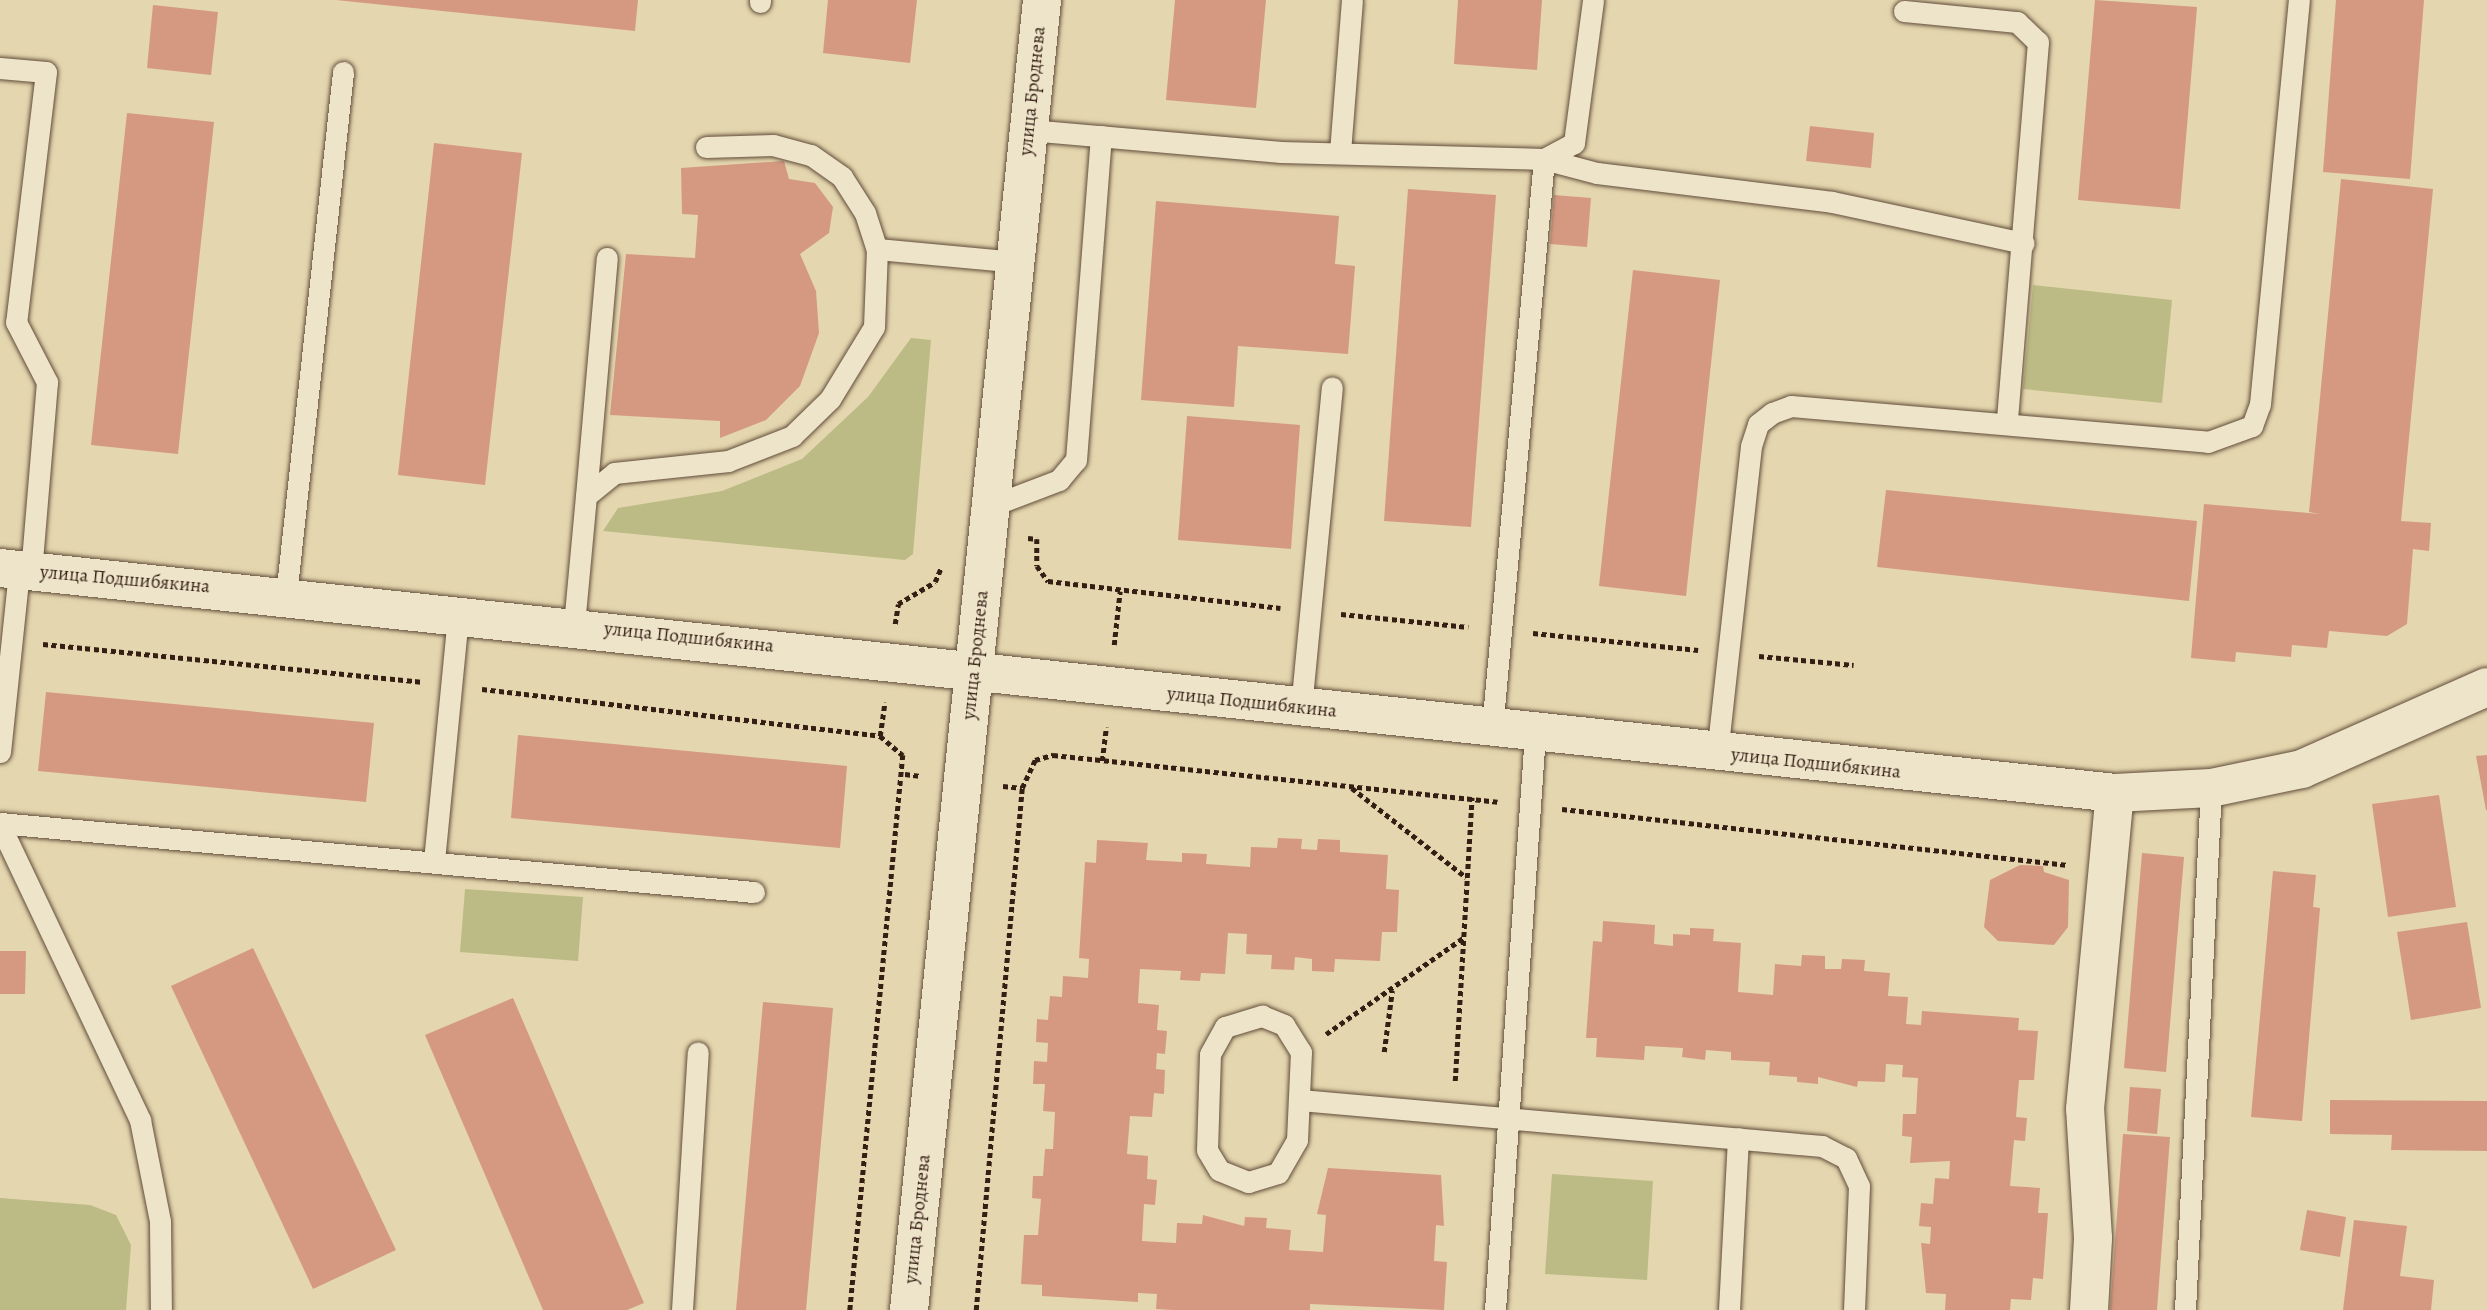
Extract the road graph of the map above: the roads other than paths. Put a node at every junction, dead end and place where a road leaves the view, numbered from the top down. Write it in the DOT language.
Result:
graph roads {
  1 [pos="1042,0"];
  2 [pos="1352,0"];
  3 [pos="1593,0"];
  4 [pos="2299,0"];
  5 [pos="1904,12"];
  6 [pos="0,68"];
  7 [pos="344,72"];
  8 [pos="1029,130"];
  9 [pos="1101,136"];
  10 [pos="706,147"];
  11 [pos="1340,152"];
  12 [pos="1544,159"];
  13 [pos="2024,243"];
  14 [pos="877,249"];
  15 [pos="607,258"];
  16 [pos="1016,262"];
  17 [pos="8,321"];
  18 [pos="1332,387"];
  19 [pos="2007,423"];
  20 [pos="586,496"];
  21 [pos="991,506"];
  22 [pos="17,570"];
  23 [pos="286,596"];
  24 [pos="458,615"];
  25 [pos="574,625"];
  26 [pos="975,670"];
  27 [pos="2487,687"];
  28 [pos="1301,708"];
  29 [pos="1492,729"];
  30 [pos="1535,734"];
  31 [pos="0,752"];
  32 [pos="1717,754"];
  33 [pos="2211,789"];
  34 [pos="2115,793"];
  35 [pos="0,824"];
  36 [pos="434,861"];
  37 [pos="754,892"];
  38 [pos="698,1052"];
  39 [pos="1300,1100"];
  40 [pos="1509,1119"];
  41 [pos="1738,1138"];
  42 [pos="161,1310"];
  43 [pos="681,1310"];
  44 [pos="909,1310"];
  45 [pos="1495,1310"];
  46 [pos="1729,1310"];
  47 [pos="1854,1310"];
  48 [pos="2089,1310"];
  49 [pos="2185,1310"];
  1 -- 8 [label="main road, улица Броднева"];
  2 -- 11 [label="lane"];
  3 -- 12 [label="lane"];
  4 -- 19 [label="lane"];
  5 -- 13 [label="lane"];
  6 -- 17 [label="lane"];
  7 -- 23 [label="lane"];
  8 -- 9 [label="lane"];
  8 -- 16 [label="main road, улица Броднева"];
  9 -- 11 [label="lane"];
  9 -- 21 [label="lane"];
  10 -- 14 [label="lane"];
  11 -- 12 [label="lane"];
  12 -- 13 [label="lane"];
  12 -- 29 [label="lane"];
  13 -- 19 [label="lane"];
  14 -- 16 [label="lane"];
  14 -- 20 [label="lane"];
  15 -- 20 [label="lane"];
  16 -- 21 [label="main road, улица Броднева"];
  17 -- 22 [label="lane"];
  18 -- 28 [label="lane"];
  19 -- 32 [label="lane"];
  20 -- 25 [label="lane"];
  21 -- 26 [label="main road, улица Броднева"];
  22 -- 23 [label="main road, улица Подшибякина"];
  22 -- 31 [label="lane"];
  23 -- 24 [label="main road, улица Подшибякина"];
  24 -- 25 [label="main road, улица Подшибякина"];
  24 -- 36 [label="lane"];
  25 -- 26 [label="main road, улица Подшибякина"];
  26 -- 28 [label="main road, улица Подшибякина"];
  26 -- 44 [label="main road, улица Броднева"];
  27 -- 33 [label="main road, улица Подшибякина"];
  28 -- 29 [label="main road, улица Подшибякина"];
  29 -- 30 [label="main road, улица Подшибякина"];
  30 -- 32 [label="main road, улица Подшибякина"];
  30 -- 40 [label="lane"];
  32 -- 34 [label="main road, улица Подшибякина"];
  33 -- 34 [label="main road, улица Подшибякина"];
  33 -- 49 [label="lane"];
  34 -- 48 [label="main road"];
  35 -- 36 [label="lane"];
  35 -- 42 [label="lane"];
  36 -- 37 [label="lane"];
  38 -- 43 [label="lane"];
  39 -- 39 [label="lane"];
  39 -- 40 [label="lane"];
  40 -- 41 [label="lane"];
  40 -- 45 [label="lane"];
  41 -- 46 [label="lane"];
  41 -- 47 [label="lane"];
}
